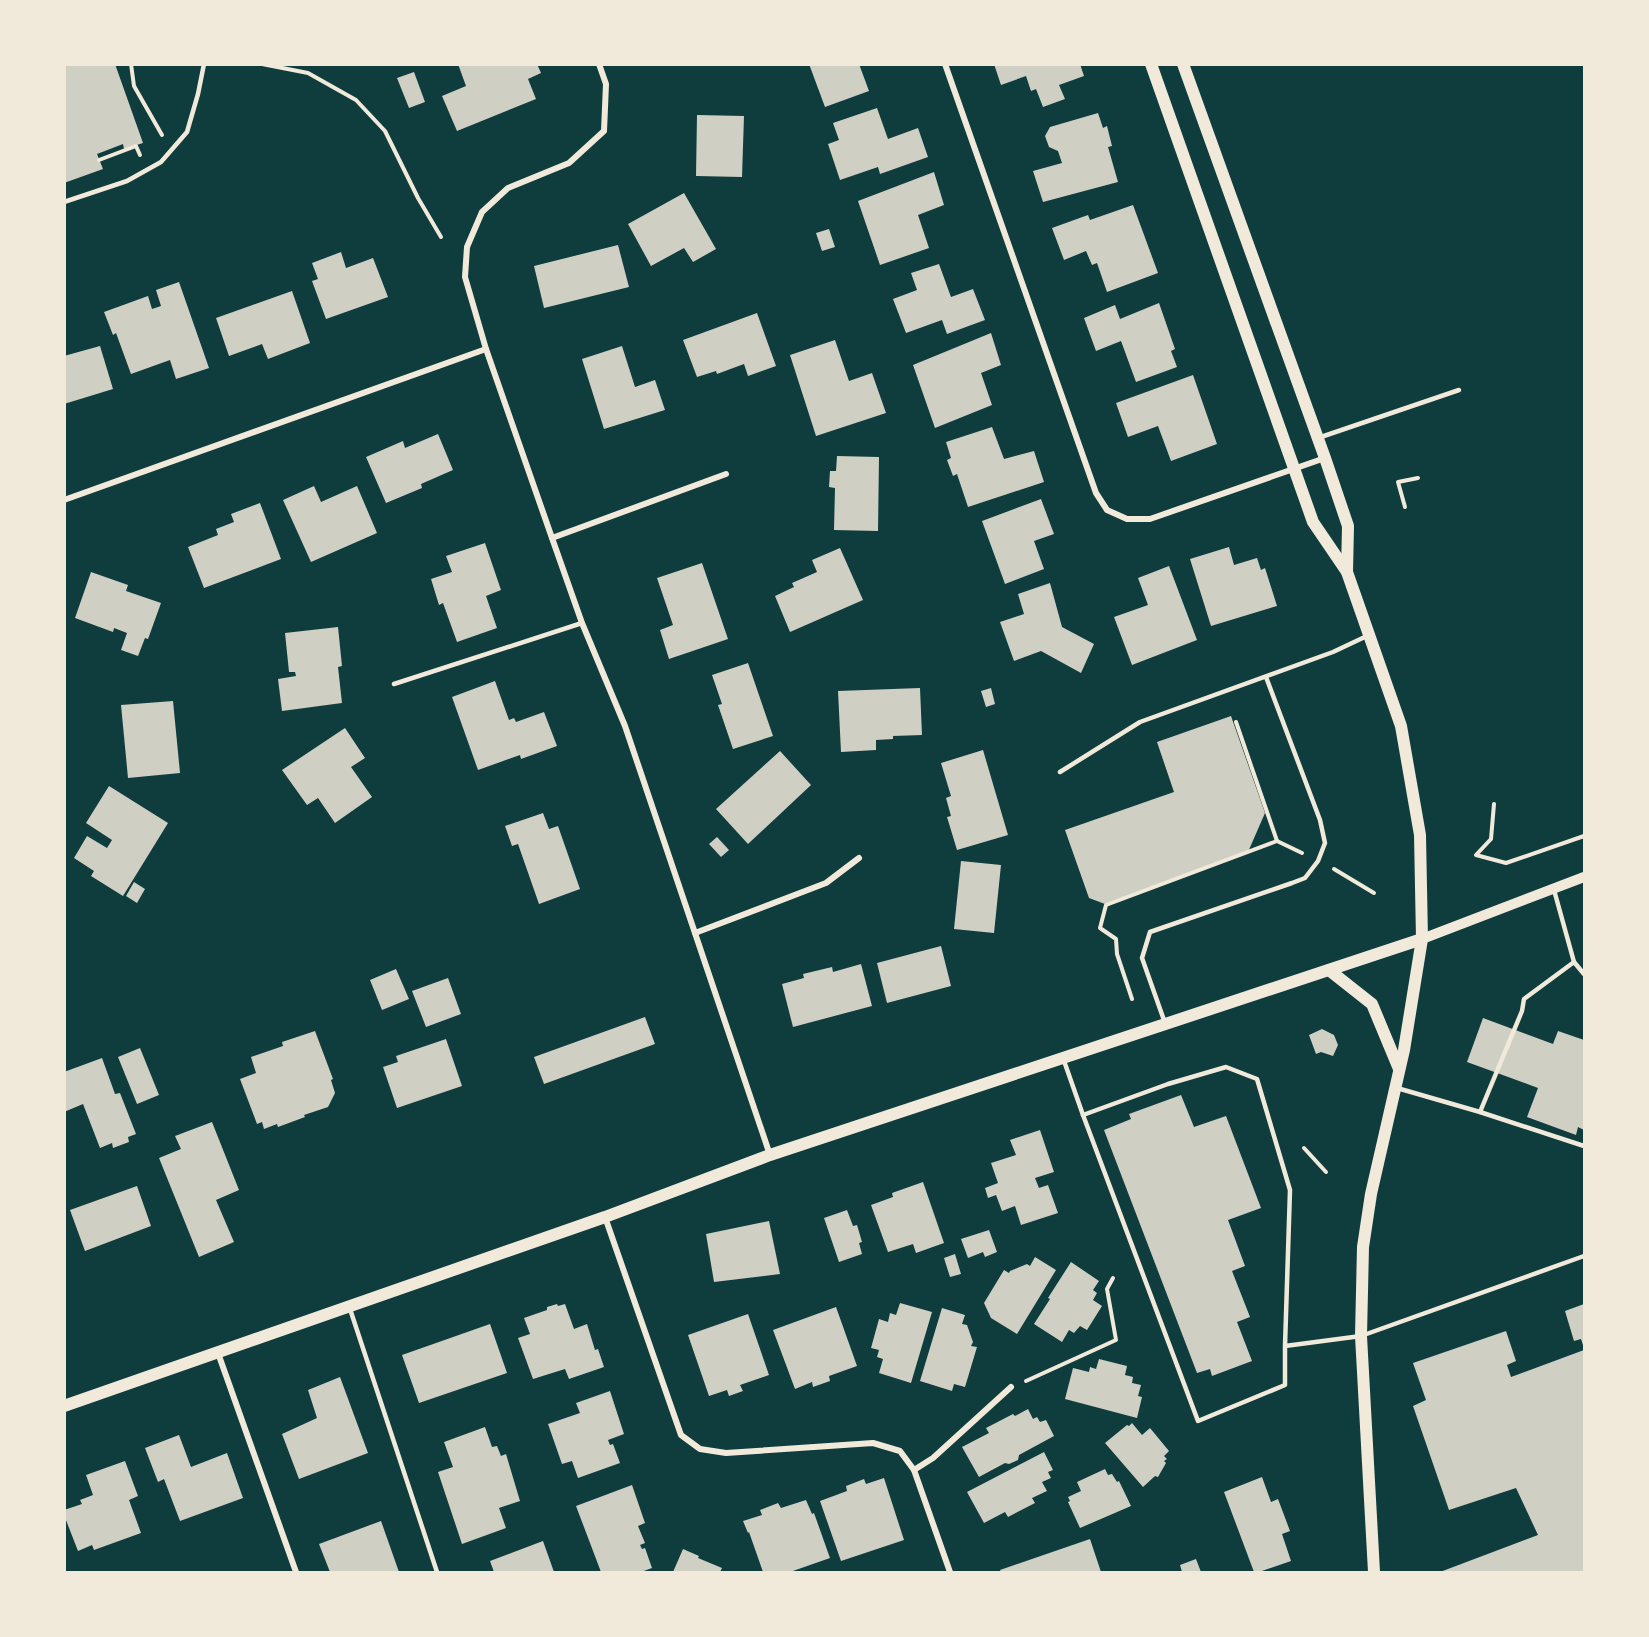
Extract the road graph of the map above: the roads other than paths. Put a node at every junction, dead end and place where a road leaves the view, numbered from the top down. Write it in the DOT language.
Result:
graph roads {
  1 [pos="204,64"];
  2 [pos="599,64"];
  3 [pos="945,64"];
  4 [pos="1151,64"];
  5 [pos="1183,64"];
  6 [pos="64,202"];
  7 [pos="486,349"];
  8 [pos="1459,390"];
  9 [pos="1318,438"];
  10 [pos="1325,458"];
  11 [pos="1293,468"];
  12 [pos="726,474"];
  13 [pos="64,500"];
  14 [pos="552,538"];
  15 [pos="1347,572"];
  16 [pos="582,623"];
  17 [pos="1369,635"];
  18 [pos="1266,677"];
  19 [pos="394,684"];
  20 [pos="1060,772"];
  21 [pos="859,858"];
  22 [pos="1584,877"];
  23 [pos="1553,889"];
  24 [pos="695,933"];
  25 [pos="1422,939"];
  26 [pos="1574,963"];
  27 [pos="1329,970"];
  28 [pos="1584,974"];
  29 [pos="1165,1023"];
  30 [pos="1062,1058"];
  31 [pos="1399,1069"];
  32 [pos="1395,1088"];
  33 [pos="1480,1112"];
  34 [pos="1083,1114"];
  35 [pos="1584,1146"];
  36 [pos="770,1155"];
  37 [pos="605,1216"];
  38 [pos="1584,1256"];
  39 [pos="350,1306"];
  40 [pos="1361,1336"];
  41 [pos="1285,1346"];
  42 [pos="218,1352"];
  43 [pos="1011,1387"];
  44 [pos="64,1406"];
  45 [pos="914,1470"];
  46 [pos="296,1572"];
  47 [pos="436,1572"];
  48 [pos="950,1572"];
  49 [pos="1374,1572"];
  1 -- 6 [label="lane"];
  2 -- 7 [label="street"];
  3 -- 11 [label="street"];
  4 -- 11 [label="main road"];
  5 -- 9 [label="main road"];
  7 -- 13 [label="street"];
  7 -- 14 [label="street"];
  8 -- 9 [label="lane"];
  9 -- 10 [label="main road"];
  10 -- 11 [label="street"];
  10 -- 15 [label="main road"];
  11 -- 15 [label="main road"];
  12 -- 14 [label="street"];
  14 -- 16 [label="street"];
  15 -- 17 [label="main road"];
  16 -- 19 [label="lane"];
  16 -- 24 [label="street"];
  17 -- 18 [label="lane"];
  17 -- 25 [label="main road"];
  18 -- 20 [label="lane"];
  18 -- 29 [label="lane"];
  21 -- 24 [label="street"];
  22 -- 23 [label="street"];
  23 -- 25 [label="street"];
  23 -- 26 [label="lane"];
  24 -- 36 [label="street"];
  25 -- 27 [label="main road"];
  25 -- 31 [label="main road"];
  26 -- 28 [label="lane"];
  26 -- 33 [label="lane"];
  27 -- 29 [label="main road"];
  27 -- 31 [label="main road"];
  29 -- 30 [label="main road"];
  30 -- 34 [label="lane"];
  30 -- 36 [label="main road"];
  31 -- 32 [label="main road"];
  32 -- 33 [label="lane"];
  32 -- 40 [label="main road"];
  33 -- 35 [label="lane"];
  34 -- 41 [label="lane"];
  34 -- 41 [label="lane"];
  36 -- 37 [label="main road"];
  37 -- 39 [label="main road"];
  37 -- 45 [label="street"];
  38 -- 40 [label="lane"];
  39 -- 42 [label="main road"];
  39 -- 47 [label="lane"];
  40 -- 41 [label="lane"];
  40 -- 49 [label="main road"];
  42 -- 44 [label="main road"];
  42 -- 46 [label="street"];
  43 -- 45 [label="street"];
  45 -- 48 [label="street"];
}
